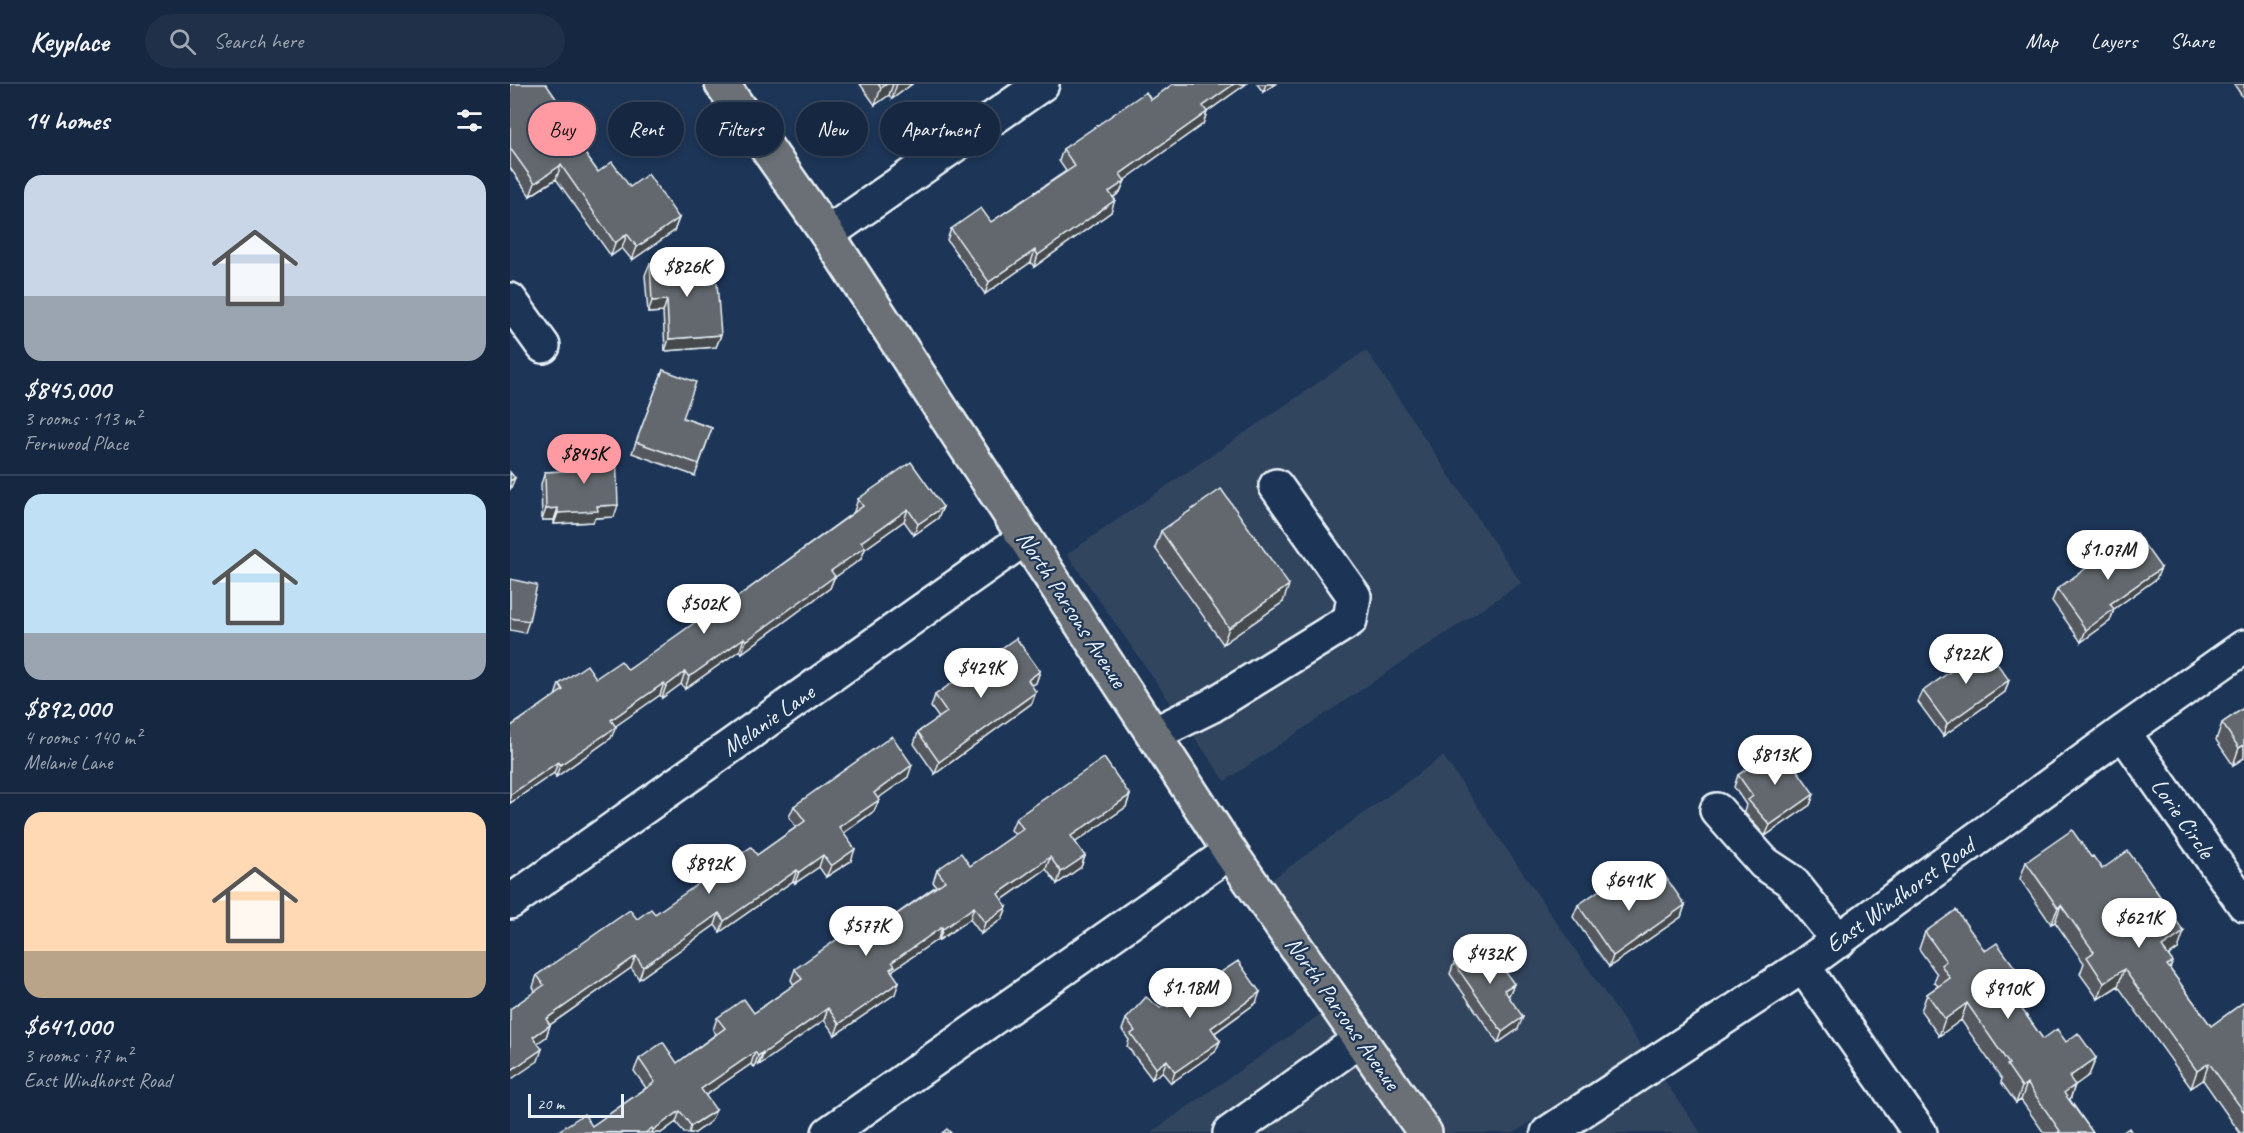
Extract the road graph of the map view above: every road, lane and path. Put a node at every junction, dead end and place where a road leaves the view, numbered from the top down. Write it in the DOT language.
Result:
graph roads {
  1 [pos="722,84"];
  2 [pos="1042,84"];
  3 [pos="827,234"];
  4 [pos="510,300"];
  5 [pos="543,346"];
  6 [pos="1276,486"];
  7 [pos="1026,538"];
  8 [pos="2244,647"];
  9 [pos="2123,732"];
  10 [pos="1154,734"];
  11 [pos="1717,810"];
  12 [pos="1230,852"];
  13 [pos="510,902"];
  14 [pos="2244,904"];
  15 [pos="1839,941"];
  16 [pos="1803,966"];
  17 [pos="1360,1039"];
  18 [pos="829,1133"];
  19 [pos="1230,1133"];
  20 [pos="1425,1133"];
  21 [pos="1548,1133"];
  22 [pos="1920,1133"];
  1 -- 3 [label="main road, North Parsons Avenue"];
  2 -- 3 [label="street"];
  3 -- 7 [label="main road, North Parsons Avenue"];
  4 -- 5 [label="street"];
  6 -- 10 [label="street"];
  7 -- 10 [label="main road, North Parsons Avenue"];
  7 -- 13 [label="street, Melanie Lane"];
  8 -- 9 [label="street, East Windhorst Road"];
  9 -- 14 [label="street, Lorie Circle"];
  9 -- 15 [label="street, East Windhorst Road"];
  10 -- 12 [label="main road, North Parsons Avenue"];
  11 -- 15 [label="street"];
  12 -- 17 [label="main road, North Parsons Avenue"];
  12 -- 18 [label="street"];
  15 -- 16 [label="street, East Windhorst Road"];
  16 -- 21 [label="street, East Windhorst Road"];
  16 -- 22 [label="street"];
  17 -- 19 [label="street"];
  17 -- 20 [label="main road, North Parsons Avenue"];
}
